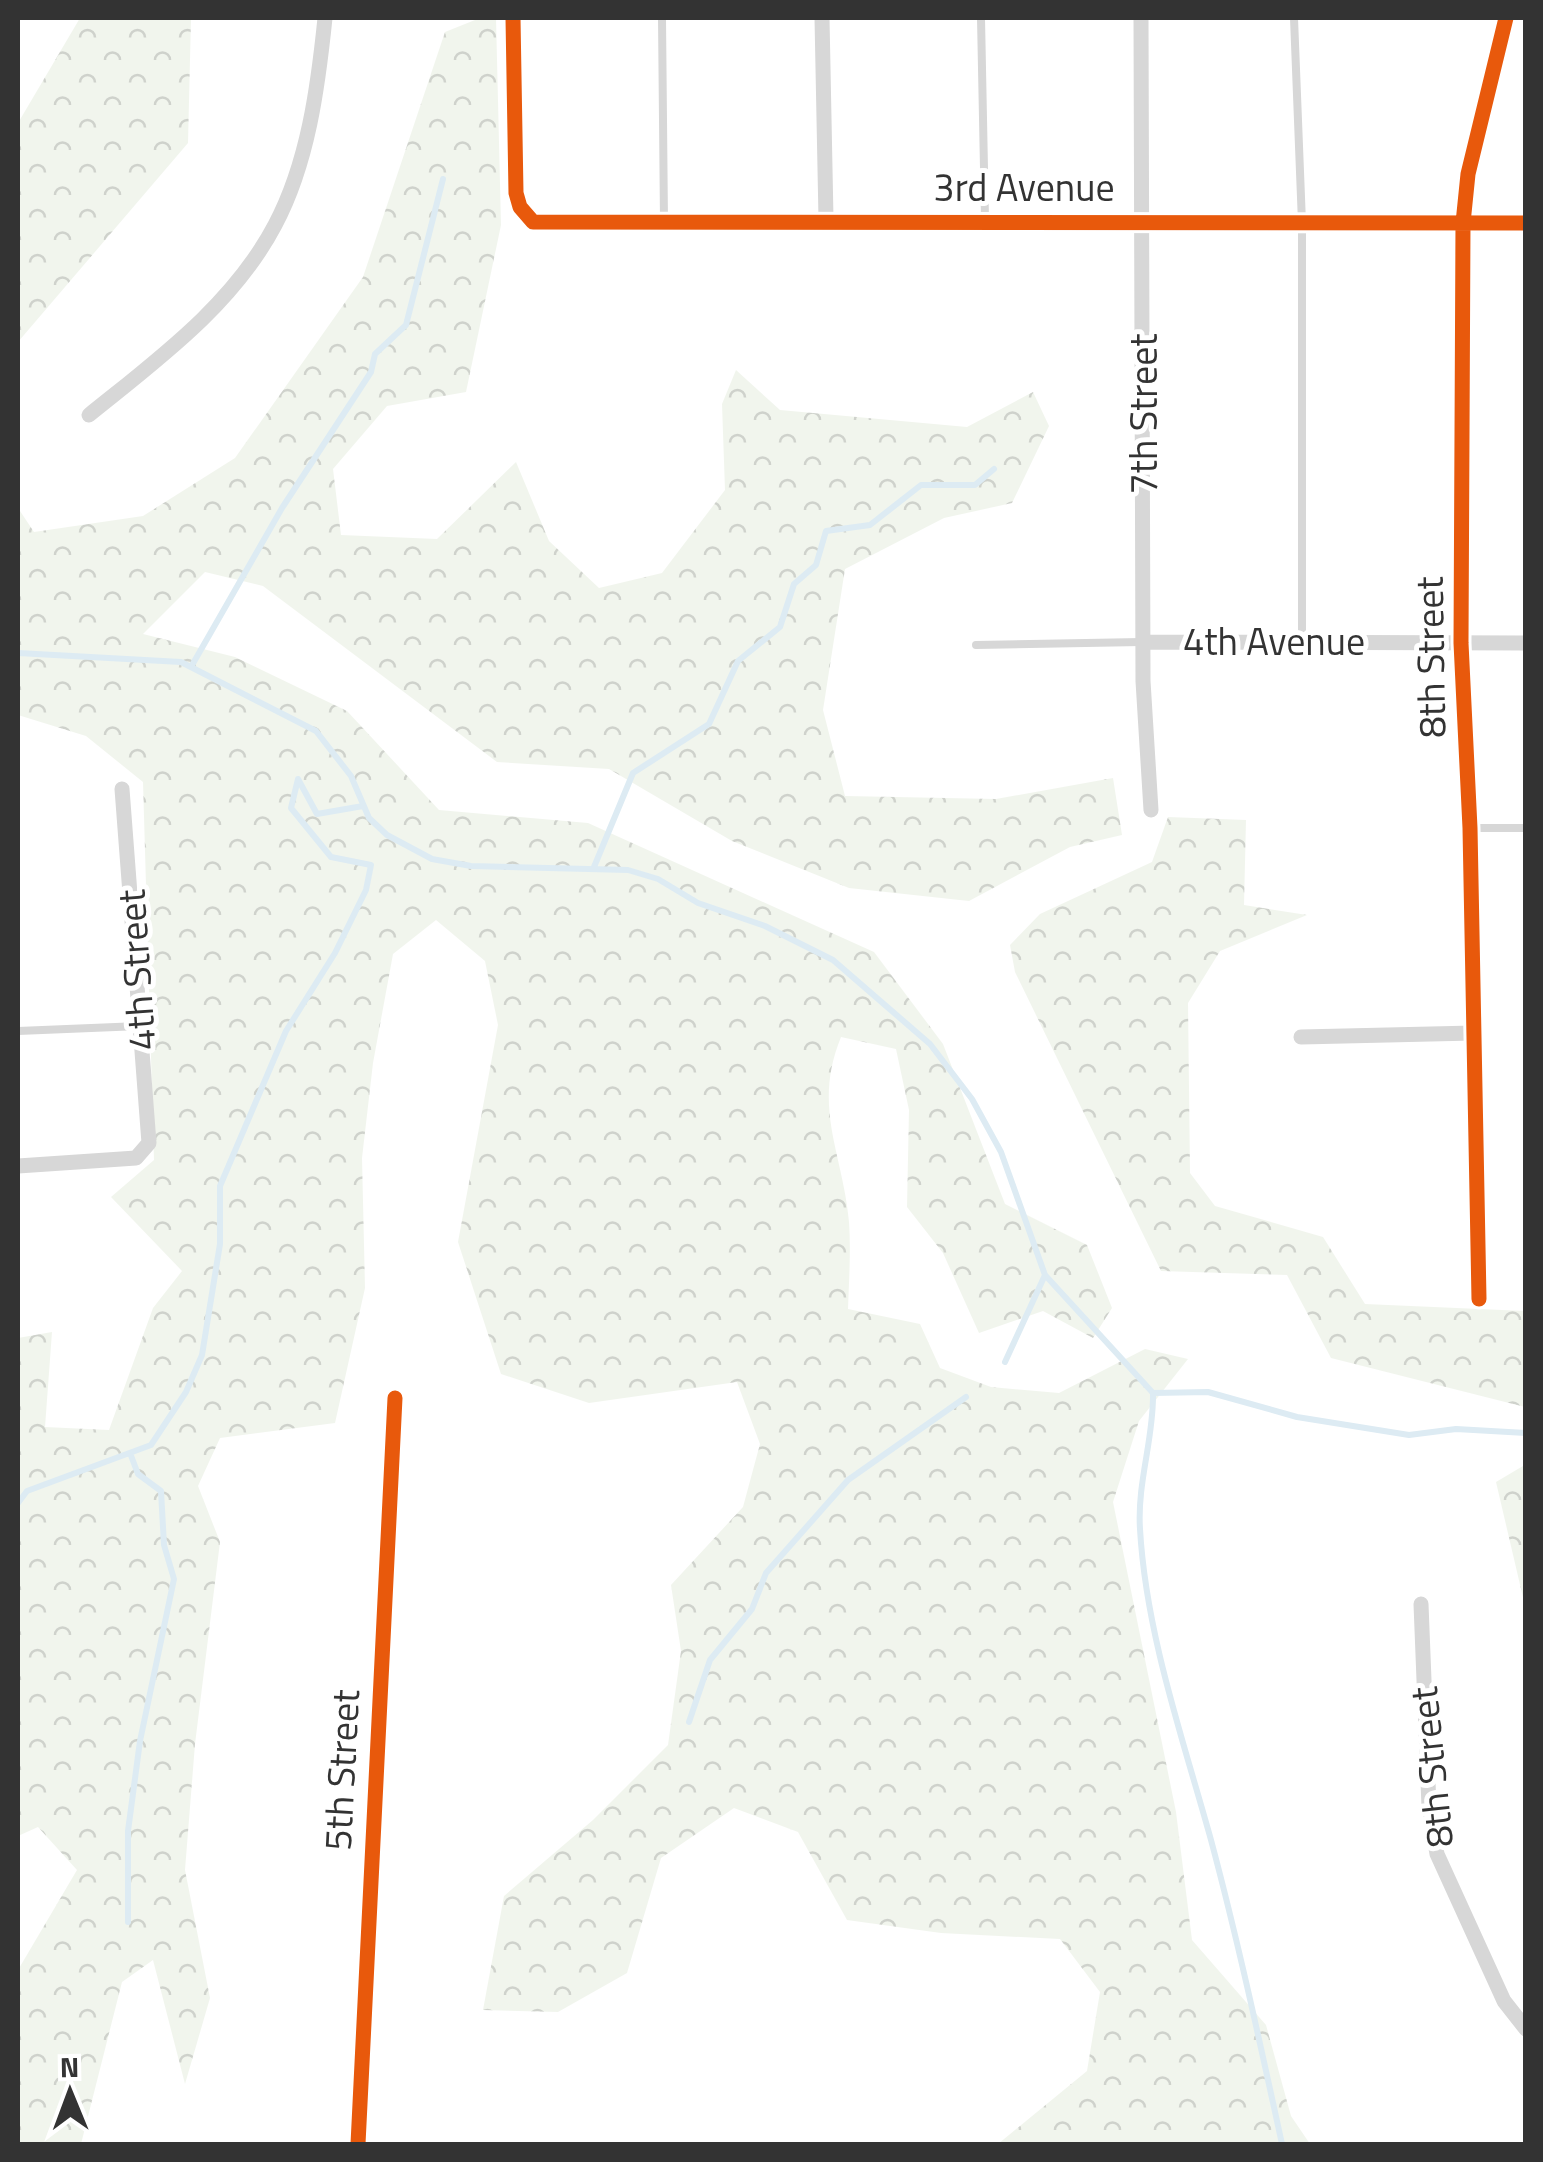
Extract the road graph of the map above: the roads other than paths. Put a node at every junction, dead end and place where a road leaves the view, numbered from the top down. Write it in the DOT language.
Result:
graph roads {
  1 [pos="325,18"];
  2 [pos="513,18"];
  3 [pos="662,18"];
  4 [pos="822,18"];
  5 [pos="980,18"];
  6 [pos="1140,18"];
  7 [pos="1294,18"];
  8 [pos="1506,18"];
  9 [pos="826,219"];
  10 [pos="986,219"];
  11 [pos="1144,221"];
  12 [pos="664,222"];
  13 [pos="1302,223"];
  14 [pos="1463,223"];
  15 [pos="1526,223"];
  16 [pos="89,415"];
  17 [pos="1144,642"];
  18 [pos="1302,642"];
  19 [pos="1526,642"];
  20 [pos="1461,643"];
  21 [pos="976,645"];
  22 [pos="122,790"];
  23 [pos="1151,810"];
  24 [pos="1470,828"];
  25 [pos="1526,828"];
  26 [pos="140,1026"];
  27 [pos="18,1031"];
  28 [pos="1474,1033"];
  29 [pos="1301,1037"];
  30 [pos="18,1166"];
  31 [pos="1479,1298"];
  32 [pos="395,1398"];
  33 [pos="1421,1604"];
  34 [pos="1526,2029"];
  35 [pos="358,2144"];
  1 -- 16 [label="street"];
  2 -- 12 [label="street, 3rd Avenue"];
  3 -- 12 [label="lane"];
  4 -- 9 [label="street"];
  5 -- 10 [label="lane"];
  6 -- 11 [label="street, 7th Street"];
  7 -- 13 [label="lane"];
  8 -- 14 [label="street, 8th Street"];
  9 -- 10 [label="street, 3rd Avenue"];
  9 -- 12 [label="street, 3rd Avenue"];
  10 -- 11 [label="street, 3rd Avenue"];
  11 -- 13 [label="street, 3rd Avenue"];
  11 -- 17 [label="street, 7th Street"];
  13 -- 14 [label="street, 3rd Avenue"];
  13 -- 18 [label="lane"];
  14 -- 15 [label="street, 3rd Avenue"];
  14 -- 20 [label="street, 8th Street"];
  17 -- 18 [label="street, 4th Avenue"];
  17 -- 21 [label="lane"];
  17 -- 23 [label="street, 7th Street"];
  18 -- 20 [label="street, 4th Avenue"];
  19 -- 20 [label="street, 4th Avenue"];
  20 -- 24 [label="street, 8th Street"];
  22 -- 26 [label="street, 4th Street"];
  24 -- 25 [label="lane"];
  24 -- 28 [label="street, 8th Street"];
  26 -- 27 [label="lane"];
  26 -- 30 [label="street, 4th Street"];
  28 -- 29 [label="street"];
  28 -- 31 [label="street, 8th Street"];
  32 -- 35 [label="street, 5th Street"];
  33 -- 34 [label="street, 8th Street"];
}
